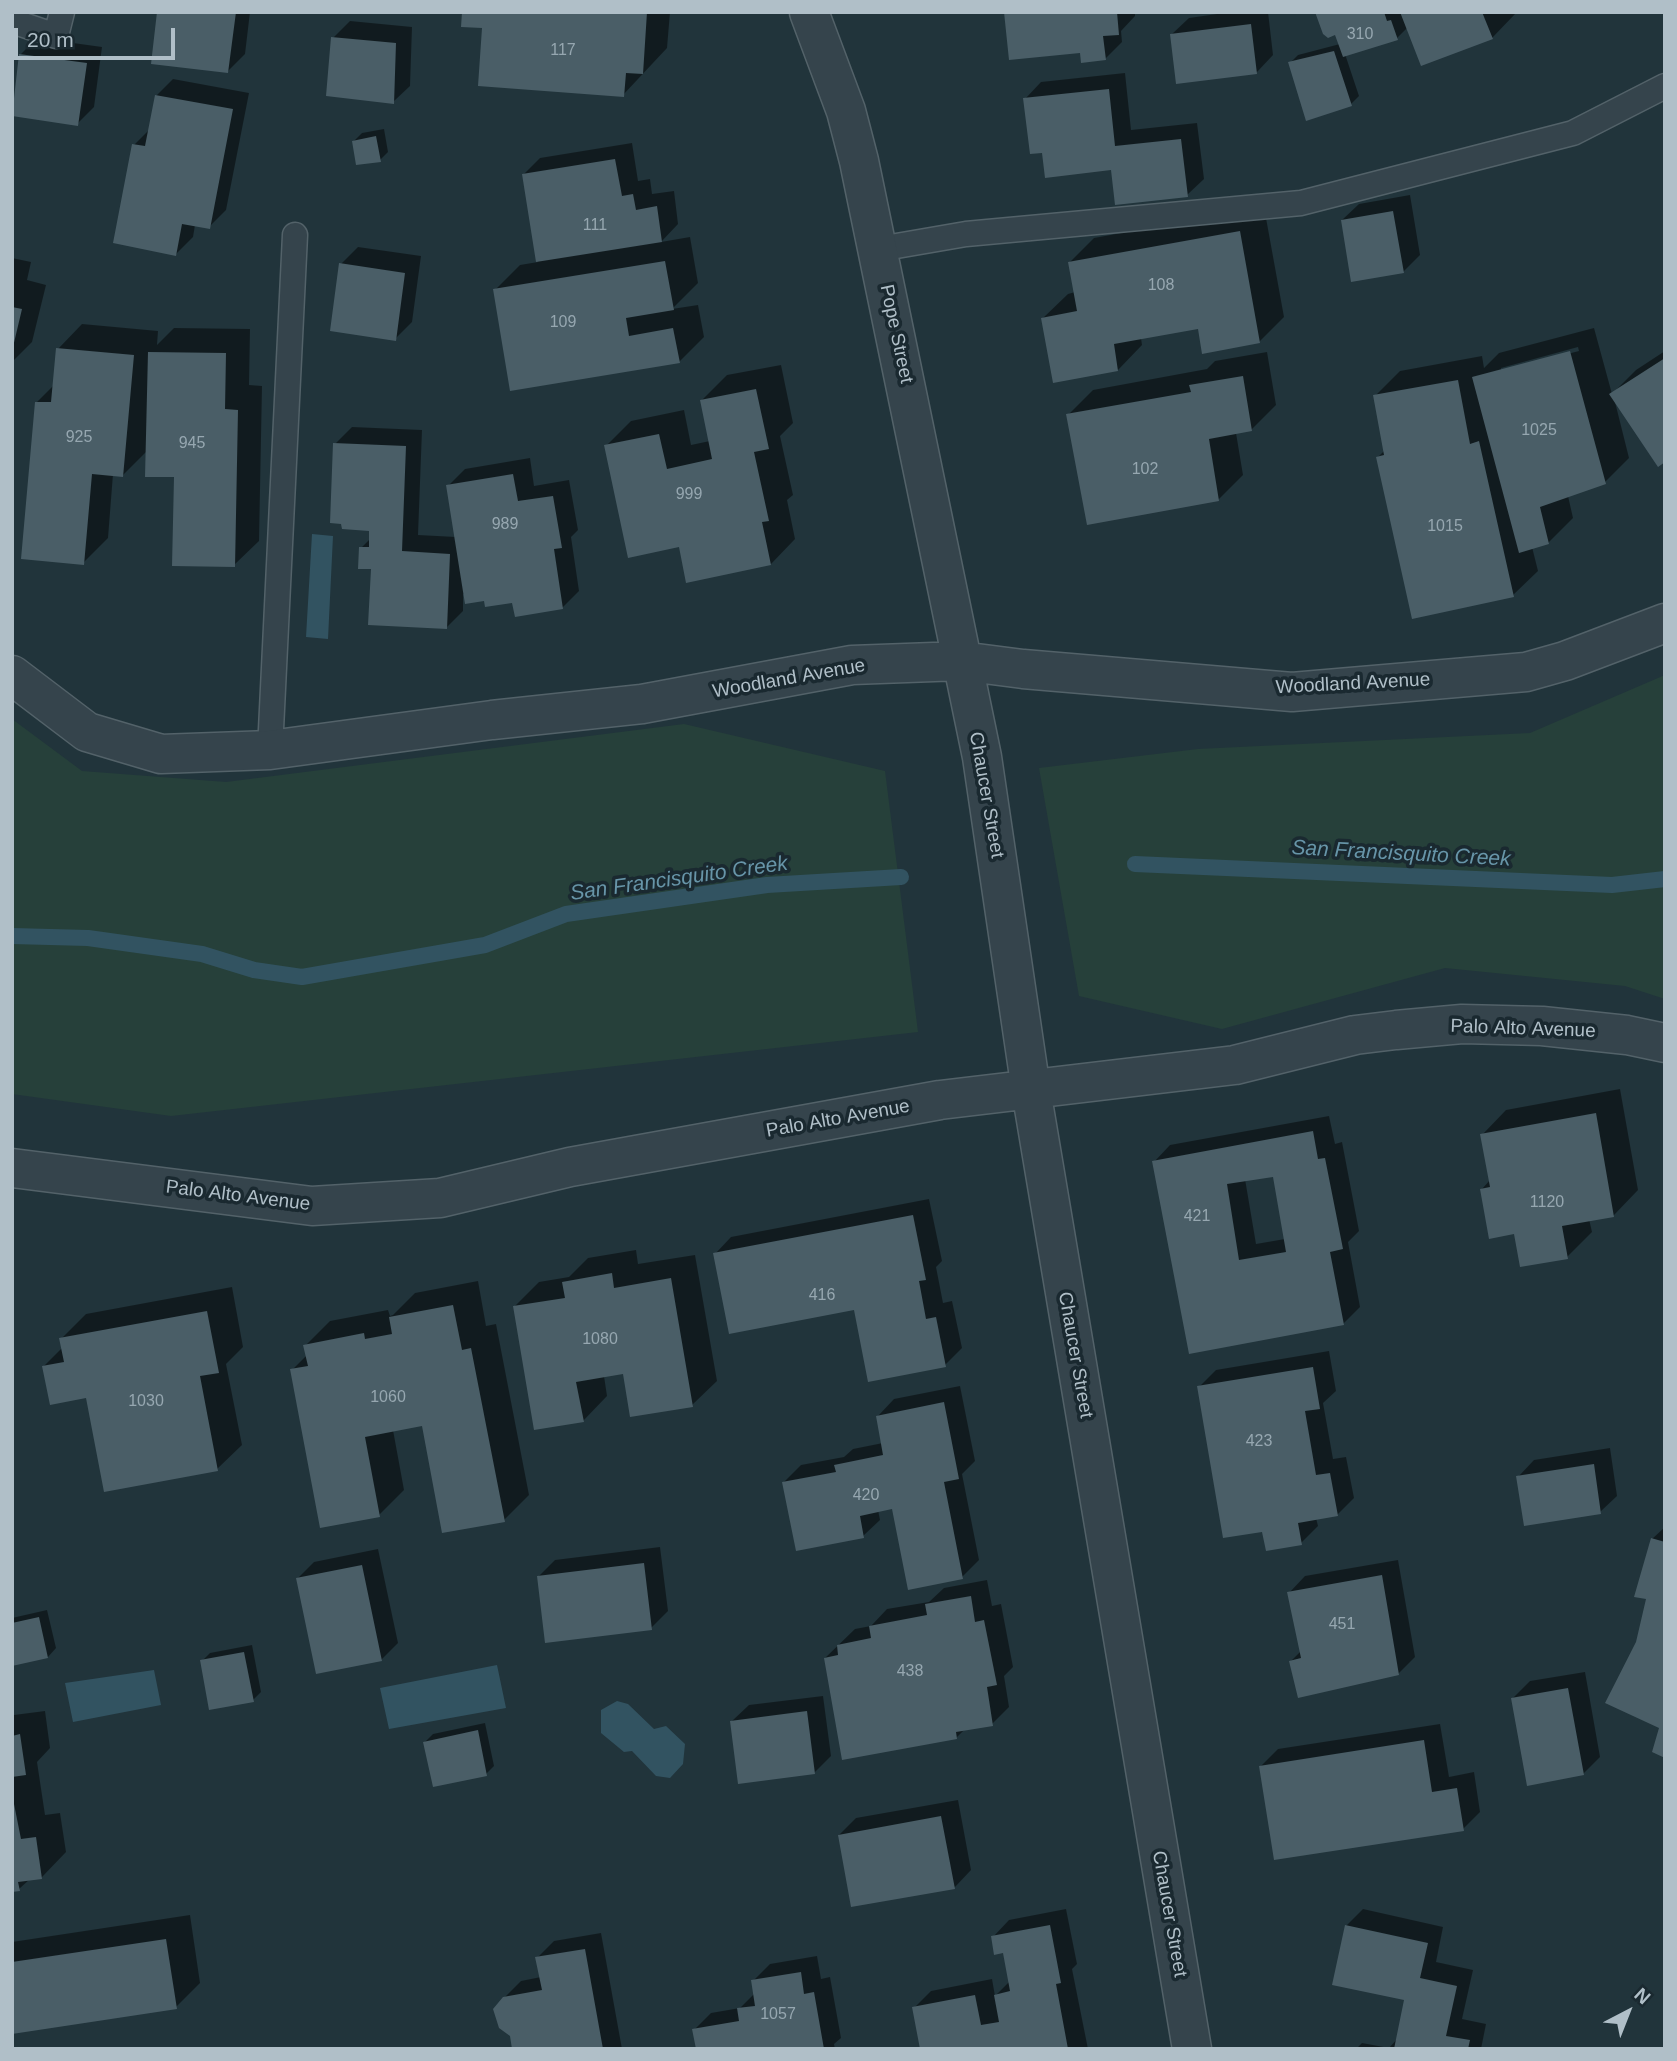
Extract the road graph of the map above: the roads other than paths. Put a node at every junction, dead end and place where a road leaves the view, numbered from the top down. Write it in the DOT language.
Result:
graph roads {
  1 [pos="62,12"];
  2 [pos="809,12"];
  3 [pos="12,22"];
  4 [pos="1665,86"];
  5 [pos="296,235"];
  6 [pos="879,249"];
  7 [pos="1665,623"];
  8 [pos="961,661"];
  9 [pos="12,675"];
  10 [pos="270,750"];
  11 [pos="1665,1043"];
  12 [pos="1031,1090"];
  13 [pos="12,1168"];
  14 [pos="1192,2049"];
  1 -- 3 [label="lane"];
  2 -- 6 [label="street, Pope Street"];
  4 -- 6 [label="lane"];
  5 -- 10 [label="lane"];
  6 -- 8 [label="street, Pope Street"];
  7 -- 8 [label="street, Woodland Avenue"];
  8 -- 10 [label="street, Woodland Avenue"];
  8 -- 12 [label="street, Chaucer Street"];
  9 -- 10 [label="street, Woodland Avenue"];
  11 -- 12 [label="street, Palo Alto Avenue"];
  12 -- 13 [label="street, Palo Alto Avenue"];
  12 -- 14 [label="street, Chaucer Street"];
}
